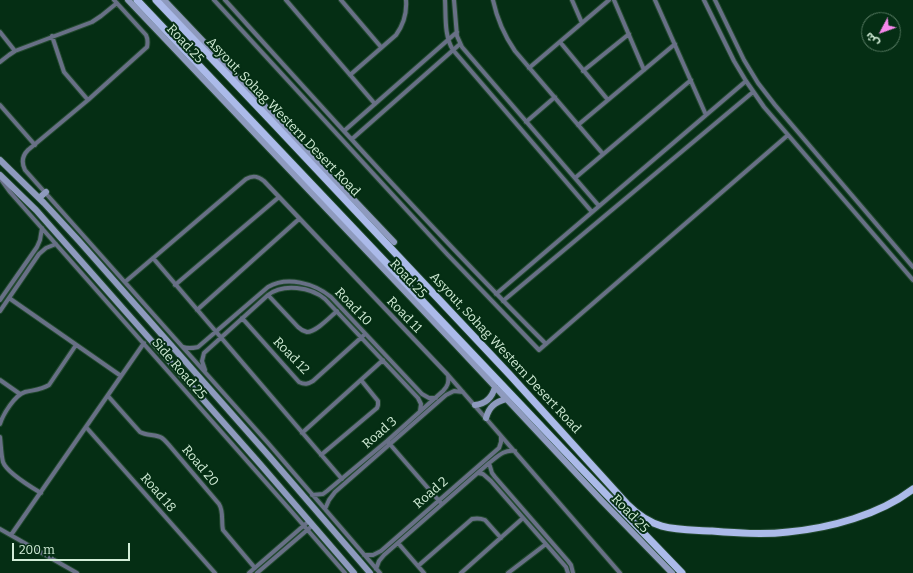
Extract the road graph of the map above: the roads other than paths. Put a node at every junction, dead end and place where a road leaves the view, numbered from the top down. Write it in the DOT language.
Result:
graph roads {
  1 [pos="128,0"];
  2 [pos="137,0"];
  3 [pos="156,0"];
  4 [pos="164,0"];
  5 [pos="214,0"];
  6 [pos="224,0"];
  7 [pos="286,0"];
  8 [pos="341,0"];
  9 [pos="406,0"];
  10 [pos="445,0"];
  11 [pos="454,0"];
  12 [pos="493,0"];
  13 [pos="572,0"];
  14 [pos="609,0"];
  15 [pos="614,0"];
  16 [pos="655,0"];
  17 [pos="704,0"];
  18 [pos="715,0"];
  19 [pos="116,1"];
  20 [pos="582,23"];
  21 [pos="0,32"];
  22 [pos="457,32"];
  23 [pos="629,34"];
  24 [pos="52,36"];
  25 [pos="448,40"];
  26 [pos="560,42"];
  27 [pos="460,44"];
  28 [pos="675,44"];
  29 [pos="381,47"];
  30 [pos="453,50"];
  31 [pos="15,51"];
  32 [pos="0,62"];
  33 [pos="529,68"];
  34 [pos="644,70"];
  35 [pos="584,71"];
  36 [pos="350,75"];
  37 [pos="691,80"];
  38 [pos="746,81"];
  39 [pos="753,92"];
  40 [pos="555,98"];
  41 [pos="88,100"];
  42 [pos="608,100"];
  43 [pos="375,104"];
  44 [pos="0,105"];
  45 [pos="706,115"];
  46 [pos="526,122"];
  47 [pos="578,125"];
  48 [pos="344,131"];
  49 [pos="788,135"];
  50 [pos="352,140"];
  51 [pos="35,145"];
  52 [pos="603,154"];
  53 [pos="0,160"];
  54 [pos="0,176"];
  55 [pos="575,178"];
  56 [pos="46,192"];
  57 [pos="279,197"];
  58 [pos="39,198"];
  59 [pos="44,203"];
  60 [pos="599,206"];
  61 [pos="36,210"];
  62 [pos="592,212"];
  63 [pos="299,219"];
  64 [pos="42,228"];
  65 [pos="56,244"];
  66 [pos="392,244"];
  67 [pos="153,258"];
  68 [pos="913,267"];
  69 [pos="913,280"];
  70 [pos="125,282"];
  71 [pos="176,285"];
  72 [pos="268,287"];
  73 [pos="324,291"];
  74 [pos="270,293"];
  75 [pos="496,294"];
  76 [pos="321,295"];
  77 [pos="8,298"];
  78 [pos="0,300"];
  79 [pos="503,301"];
  80 [pos="149,308"];
  81 [pos="124,310"];
  82 [pos="197,310"];
  83 [pos="0,311"];
  84 [pos="338,311"];
  85 [pos="143,314"];
  86 [pos="118,315"];
  87 [pos="242,318"];
  88 [pos="216,332"];
  89 [pos="364,336"];
  90 [pos="220,337"];
  91 [pos="144,343"];
  92 [pos="546,344"];
  93 [pos="76,345"];
  94 [pos="183,347"];
  95 [pos="383,360"];
  96 [pos="206,374"];
  97 [pos="448,374"];
  98 [pos="122,376"];
  99 [pos="0,380"];
  100 [pos="361,380"];
  101 [pos="495,387"];
  102 [pos="463,392"];
  103 [pos="20,394"];
  104 [pos="108,396"];
  105 [pos="436,398"];
  106 [pos="506,399"];
  107 [pos="475,405"];
  108 [pos="420,412"];
  109 [pos="217,415"];
  110 [pos="486,418"];
  111 [pos="211,420"];
  112 [pos="0,424"];
  113 [pos="86,427"];
  114 [pos="302,433"];
  115 [pos="501,436"];
  116 [pos="0,437"];
  117 [pos="389,442"];
  118 [pos="515,451"];
  119 [pos="322,455"];
  120 [pos="269,456"];
  121 [pos="489,463"];
  122 [pos="260,464"];
  123 [pos="478,473"];
  124 [pos="342,479"];
  125 [pos="913,489"];
  126 [pos="41,493"];
  127 [pos="312,494"];
  128 [pos="440,502"];
  129 [pos="325,509"];
  130 [pos="522,518"];
  131 [pos="311,523"];
  132 [pos="304,525"];
  133 [pos="0,529"];
  134 [pos="307,529"];
  135 [pos="11,535"];
  136 [pos="349,537"];
  137 [pos="501,538"];
  138 [pos="550,540"];
  139 [pos="343,542"];
  140 [pos="398,543"];
  141 [pos="545,544"];
  142 [pos="364,555"];
  143 [pos="418,566"];
  144 [pos="255,568"];
  145 [pos="376,569"];
  146 [pos="77,573"];
  147 [pos="215,573"];
  148 [pos="249,573"];
  149 [pos="256,573"];
  150 [pos="345,573"];
  151 [pos="354,573"];
  152 [pos="370,573"];
  153 [pos="380,573"];
  154 [pos="424,573"];
  155 [pos="461,573"];
  156 [pos="510,573"];
  157 [pos="568,573"];
  158 [pos="573,573"];
  159 [pos="620,573"];
  160 [pos="672,573"];
  161 [pos="682,573"];
  1 -- 101 [label="street, Road 25"];
  2 -- 161 [label="main road, Asyout, Sohag Western Desert Road"];
  3 -- 66 [label="main road, Asyout, Sohag Western Desert Road"];
  4 -- 66 [label="street"];
  5 -- 92 [label="street"];
  6 -- 48 [label="street"];
  7 -- 36 [label="street"];
  8 -- 29 [label="street"];
  9 -- 29 [label="street"];
  10 -- 25 [label="street"];
  11 -- 22 [label="street"];
  12 -- 33 [label="street"];
  13 -- 20 [label="street"];
  14 -- 20 [label="street"];
  15 -- 23 [label="street"];
  16 -- 28 [label="street"];
  17 -- 38 [label="street"];
  18 -- 68 [label="street"];
  19 -- 24 [label="street"];
  19 -- 41 [label="street"];
  20 -- 26 [label="street"];
  21 -- 31 [label="street"];
  22 -- 25 [label="street"];
  22 -- 27 [label="street"];
  23 -- 34 [label="street"];
  23 -- 35 [label="street"];
  24 -- 31 [label="street"];
  24 -- 41 [label="street"];
  25 -- 30 [label="street"];
  25 -- 43 [label="street"];
  26 -- 33 [label="street"];
  26 -- 35 [label="street"];
  27 -- 30 [label="street"];
  27 -- 46 [label="street"];
  28 -- 34 [label="street"];
  28 -- 37 [label="street"];
  29 -- 36 [label="street"];
  30 -- 50 [label="street"];
  30 -- 62 [label="street"];
  31 -- 32 [label="street"];
  33 -- 40 [label="street"];
  34 -- 42 [label="street"];
  35 -- 42 [label="street"];
  36 -- 43 [label="street"];
  37 -- 45 [label="street"];
  37 -- 52 [label="street"];
  38 -- 39 [label="street"];
  38 -- 45 [label="street"];
  39 -- 49 [label="street"];
  39 -- 79 [label="street"];
  40 -- 46 [label="street"];
  40 -- 47 [label="street"];
  41 -- 51 [label="street"];
  42 -- 47 [label="street"];
  43 -- 48 [label="street"];
  44 -- 51 [label="street"];
  45 -- 60 [label="street"];
  46 -- 55 [label="street"];
  47 -- 52 [label="street"];
  48 -- 50 [label="street"];
  49 -- 69 [label="street"];
  49 -- 92 [label="street"];
  50 -- 75 [label="street"];
  51 -- 56 [label="street"];
  52 -- 55 [label="street"];
  53 -- 58 [label="street"];
  54 -- 61 [label="street"];
  54 -- 64 [label="street, Side Road 25"];
  55 -- 60 [label="street"];
  56 -- 58 [label="street"];
  56 -- 70 [label="street"];
  57 -- 63 [label="street, Road 11"];
  57 -- 67 [label="street, Road 11"];
  57 -- 71 [label="street"];
  58 -- 59 [label="street"];
  59 -- 61 [label="street"];
  59 -- 85 [label="street"];
  60 -- 62 [label="street"];
  61 -- 81 [label="street"];
  62 -- 75 [label="street"];
  63 -- 82 [label="street"];
  63 -- 97 [label="street, Road 11"];
  64 -- 65 [label="street, Side Road 25"];
  64 -- 78 [label="street"];
  65 -- 77 [label="street"];
  65 -- 86 [label="street, Side Road 25"];
  66 -- 125 [label="main road, Asyout, Sohag Western Desert Road"];
  67 -- 70 [label="street, Road 11"];
  67 -- 71 [label="street"];
  70 -- 80 [label="street"];
  71 -- 82 [label="street"];
  72 -- 73 [label="street, Road 10"];
  72 -- 74 [label="street"];
  72 -- 88 [label="street, Road 10"];
  73 -- 76 [label="street"];
  73 -- 89 [label="street, Road 10"];
  74 -- 76 [label="street, Road 10"];
  74 -- 84 [label="street"];
  74 -- 87 [label="street"];
  75 -- 79 [label="street"];
  76 -- 84 [label="street, Road 10"];
  77 -- 83 [label="street"];
  77 -- 93 [label="street"];
  79 -- 92 [label="street"];
  80 -- 85 [label="street"];
  80 -- 94 [label="street"];
  81 -- 86 [label="street"];
  81 -- 109 [label="street"];
  82 -- 88 [label="street"];
  84 -- 89 [label="street, Road 10"];
  85 -- 120 [label="street"];
  86 -- 91 [label="street, Side Road 25"];
  87 -- 89 [label="street, Road 12"];
  87 -- 90 [label="street"];
  88 -- 90 [label="street"];
  88 -- 94 [label="street, Road 10"];
  89 -- 95 [label="street, Road 10"];
  89 -- 105 [label="street, Road 10"];
  90 -- 96 [label="street"];
  90 -- 114 [label="street"];
  91 -- 98 [label="street"];
  91 -- 111 [label="street, Side Road 25"];
  93 -- 98 [label="street"];
  93 -- 103 [label="street"];
  94 -- 96 [label="street"];
  95 -- 100 [label="street"];
  95 -- 108 [label="street, Road 10"];
  96 -- 127 [label="street"];
  97 -- 102 [label="street, Road 11"];
  97 -- 105 [label="street, Road 3"];
  98 -- 104 [label="street"];
  99 -- 103 [label="street"];
  100 -- 114 [label="street"];
  100 -- 119 [label="street"];
  101 -- 106 [label="street, Road 25"];
  101 -- 107 [label="street"];
  102 -- 107 [label="street, Road 11"];
  102 -- 117 [label="street, Road 3"];
  103 -- 112 [label="street"];
  104 -- 113 [label="street"];
  104 -- 144 [label="street, Road 20"];
  105 -- 108 [label="street, Road 3"];
  106 -- 110 [label="street"];
  106 -- 160 [label="street, Road 25"];
  107 -- 110 [label="street, Road 11"];
  108 -- 117 [label="street, Road 3"];
  109 -- 111 [label="street"];
  109 -- 122 [label="street"];
  110 -- 115 [label="street, Road 11"];
  111 -- 132 [label="street, Side Road 25"];
  113 -- 126 [label="street"];
  113 -- 147 [label="street, Road 18"];
  114 -- 119 [label="street"];
  115 -- 118 [label="street, Road 11"];
  115 -- 128 [label="street, Road 2"];
  116 -- 126 [label="street"];
  117 -- 124 [label="street, Road 3"];
  117 -- 128 [label="street"];
  117 -- 129 [label="street, Road 3"];
  118 -- 121 [label="street, Road 2"];
  118 -- 159 [label="street, Road 11"];
  119 -- 124 [label="street"];
  120 -- 122 [label="street"];
  120 -- 139 [label="street"];
  121 -- 123 [label="street, Road 2"];
  121 -- 138 [label="street"];
  122 -- 131 [label="street"];
  123 -- 128 [label="street, Road 2"];
  123 -- 130 [label="street"];
  124 -- 127 [label="street, Road 3"];
  126 -- 135 [label="street"];
  127 -- 129 [label="street"];
  128 -- 140 [label="street, Road 2"];
  128 -- 142 [label="street, Road 2"];
  129 -- 136 [label="street"];
  130 -- 137 [label="street"];
  130 -- 141 [label="street"];
  131 -- 132 [label="street"];
  131 -- 134 [label="street"];
  131 -- 151 [label="street"];
  132 -- 134 [label="street, Side Road 25"];
  132 -- 144 [label="street"];
  133 -- 135 [label="street"];
  134 -- 149 [label="street"];
  134 -- 150 [label="street, Side Road 25"];
  135 -- 146 [label="street"];
  136 -- 139 [label="street"];
  136 -- 142 [label="street"];
  137 -- 143 [label="street"];
  137 -- 155 [label="street"];
  138 -- 141 [label="street"];
  138 -- 158 [label="street"];
  139 -- 152 [label="street"];
  140 -- 143 [label="street"];
  140 -- 145 [label="street, Road 2"];
  141 -- 156 [label="street"];
  141 -- 157 [label="street"];
  142 -- 145 [label="street"];
  143 -- 154 [label="street"];
  144 -- 148 [label="street"];
  145 -- 153 [label="street"];
}
